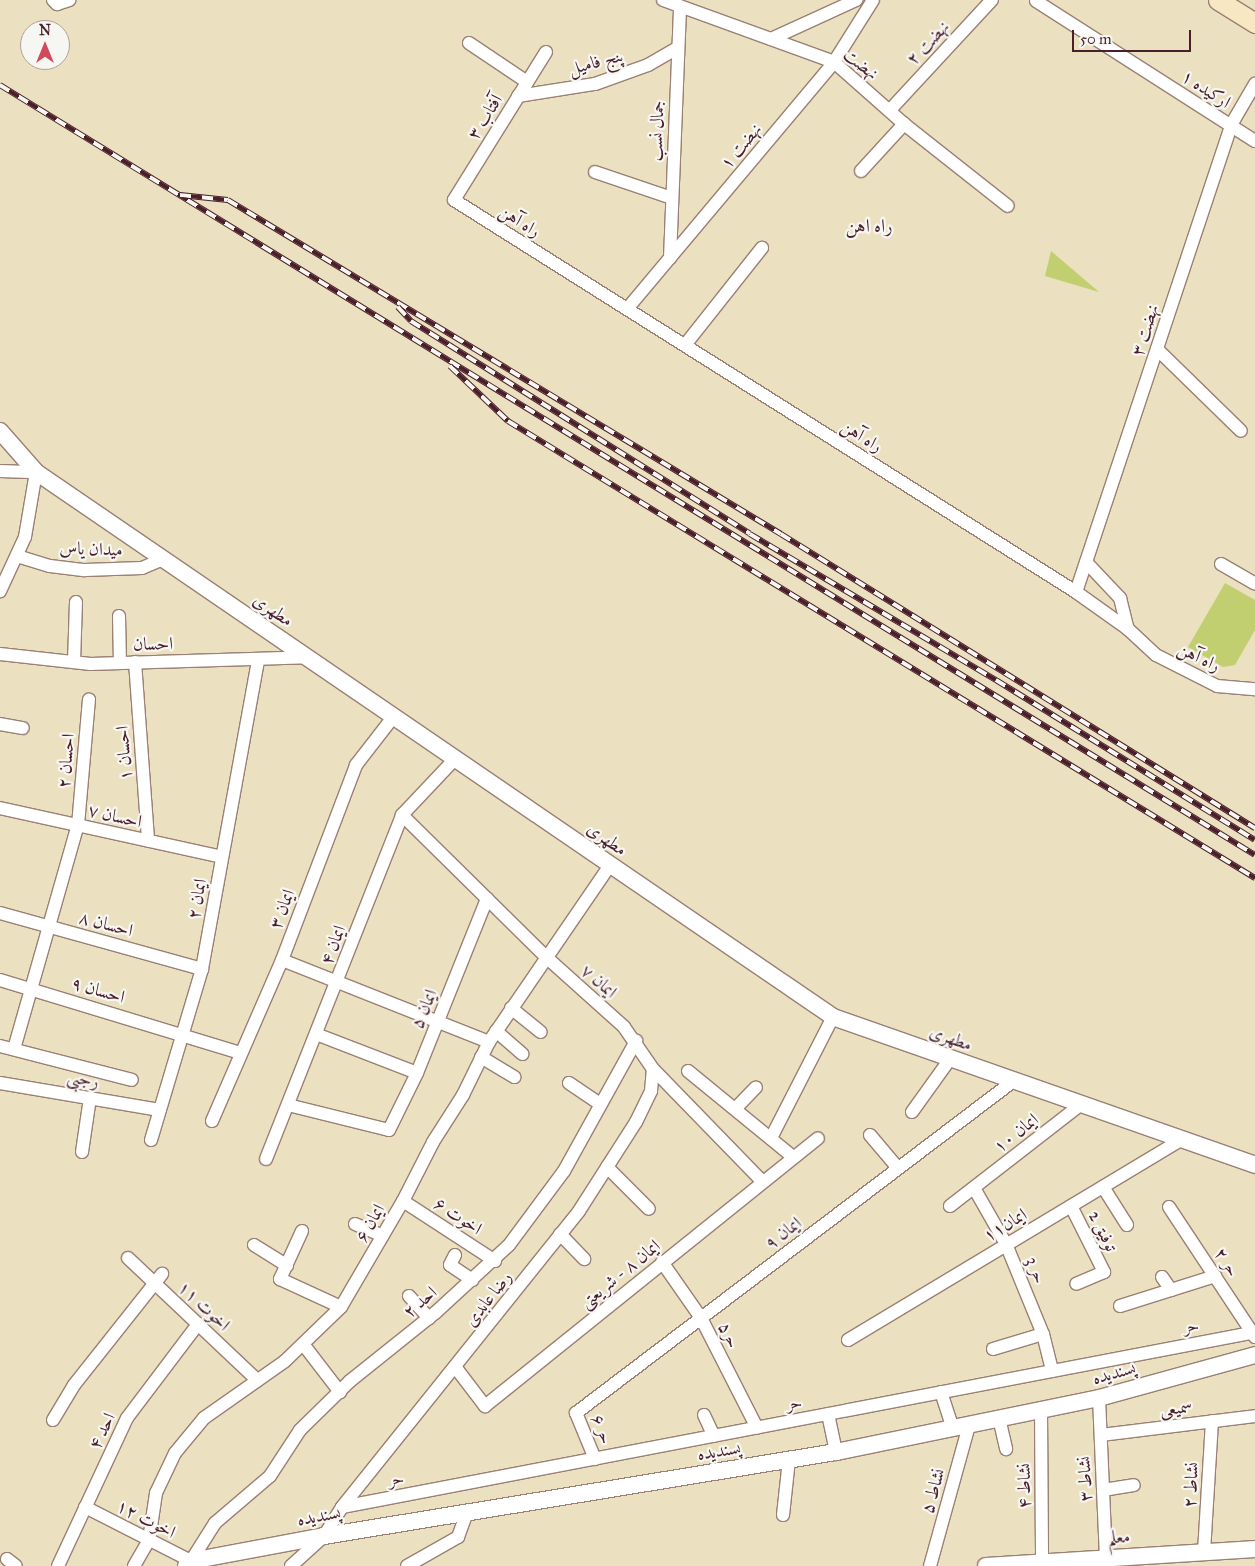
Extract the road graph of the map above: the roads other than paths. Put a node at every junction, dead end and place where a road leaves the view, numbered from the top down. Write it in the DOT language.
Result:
graph roads {
  1 [pos="53,0"];
  2 [pos="69,0"];
  3 [pos="663,0"];
  4 [pos="856,0"];
  5 [pos="873,0"];
  6 [pos="992,0"];
  7 [pos="1218,0"];
  8 [pos="1036,1"];
  9 [pos="680,6"];
  10 [pos="1255,23"];
  11 [pos="770,39"];
  12 [pos="469,43"];
  13 [pos="677,48"];
  14 [pos="546,52"];
  15 [pos="834,62"];
  16 [pos="527,82"];
  17 [pos="1255,84"];
  18 [pos="518,96"];
  19 [pos="890,110"];
  20 [pos="904,124"];
  21 [pos="1231,125"];
  22 [pos="1255,140"];
  23 [pos="862,171"];
  24 [pos="595,172"];
  25 [pos="672,198"];
  26 [pos="454,200"];
  27 [pos="1008,206"];
  28 [pos="762,248"];
  29 [pos="670,258"];
  30 [pos="627,309"];
  31 [pos="685,345"];
  32 [pos="1157,349"];
  33 [pos="0,431"];
  34 [pos="1241,431"];
  35 [pos="0,471"];
  36 [pos="36,472"];
  37 [pos="17,556"];
  38 [pos="163,560"];
  39 [pos="1086,562"];
  40 [pos="1221,564"];
  41 [pos="6,569"];
  42 [pos="1255,584"];
  43 [pos="0,592"];
  44 [pos="1076,592"];
  45 [pos="76,602"];
  46 [pos="119,616"];
  47 [pos="1128,629"];
  48 [pos="0,654"];
  49 [pos="308,657"];
  50 [pos="258,660"];
  51 [pos="74,662"];
  52 [pos="120,662"];
  53 [pos="135,662"];
  54 [pos="1255,689"];
  55 [pos="90,699"];
  56 [pos="394,716"];
  57 [pos="0,724"];
  58 [pos="23,728"];
  59 [pos="455,759"];
  60 [pos="0,808"];
  61 [pos="402,815"];
  62 [pos="78,825"];
  63 [pos="148,841"];
  64 [pos="222,857"];
  65 [pos="610,865"];
  66 [pos="487,898"];
  67 [pos="0,914"];
  68 [pos="51,927"];
  69 [pos="545,956"];
  70 [pos="282,960"];
  71 [pos="202,969"];
  72 [pos="0,980"];
  73 [pos="338,982"];
  74 [pos="30,989"];
  75 [pos="511,1008"];
  76 [pos="833,1017"];
  77 [pos="438,1022"];
  78 [pos="540,1032"];
  79 [pos="185,1034"];
  80 [pos="316,1034"];
  81 [pos="492,1036"];
  82 [pos="636,1041"];
  83 [pos="0,1046"];
  84 [pos="14,1049"];
  85 [pos="241,1053"];
  86 [pos="522,1054"];
  87 [pos="481,1057"];
  88 [pos="950,1059"];
  89 [pos="653,1069"];
  90 [pos="688,1071"];
  91 [pos="416,1072"];
  92 [pos="514,1077"];
  93 [pos="132,1080"];
  94 [pos="569,1082"];
  95 [pos="1012,1082"];
  96 [pos="0,1083"];
  97 [pos="756,1087"];
  98 [pos="90,1098"];
  99 [pos="600,1104"];
  100 [pos="288,1105"];
  101 [pos="1080,1105"];
  102 [pos="735,1109"];
  103 [pos="160,1110"];
  104 [pos="912,1112"];
  105 [pos="212,1121"];
  106 [pos="870,1135"];
  107 [pos="771,1138"];
  108 [pos="818,1138"];
  109 [pos="151,1140"];
  110 [pos="1181,1140"];
  111 [pos="82,1152"];
  112 [pos="793,1157"];
  113 [pos="266,1159"];
  114 [pos="1255,1165"];
  115 [pos="607,1167"];
  116 [pos="898,1168"];
  117 [pos="762,1181"];
  118 [pos="1103,1186"];
  119 [pos="974,1188"];
  120 [pos="403,1201"];
  121 [pos="950,1206"];
  122 [pos="1071,1206"];
  123 [pos="1169,1207"];
  124 [pos="649,1210"];
  125 [pos="354,1224"];
  126 [pos="1127,1225"];
  127 [pos="302,1230"];
  128 [pos="560,1234"];
  129 [pos="383,1236"];
  130 [pos="1006,1244"];
  131 [pos="254,1245"];
  132 [pos="455,1255"];
  133 [pos="128,1258"];
  134 [pos="584,1259"];
  135 [pos="495,1261"];
  136 [pos="662,1262"];
  137 [pos="287,1266"];
  138 [pos="1215,1276"];
  139 [pos="1162,1277"];
  140 [pos="158,1279"];
  141 [pos="472,1280"];
  142 [pos="1076,1284"];
  143 [pos="1170,1290"];
  144 [pos="409,1296"];
  145 [pos="1120,1306"];
  146 [pos="341,1307"];
  147 [pos="429,1318"];
  148 [pos="701,1318"];
  149 [pos="198,1324"];
  150 [pos="1044,1334"];
  151 [pos="1253,1335"];
  152 [pos="848,1340"];
  153 [pos="304,1344"];
  154 [pos="993,1349"];
  155 [pos="1255,1355"];
  156 [pos="456,1368"];
  157 [pos="1052,1371"];
  158 [pos="258,1380"];
  159 [pos="340,1392"];
  160 [pos="941,1392"];
  161 [pos="1099,1398"];
  162 [pos="1041,1410"];
  163 [pos="576,1413"];
  164 [pos="828,1414"];
  165 [pos="704,1415"];
  166 [pos="1255,1416"];
  167 [pos="1000,1418"];
  168 [pos="53,1420"];
  169 [pos="1212,1421"];
  170 [pos="970,1425"];
  171 [pos="757,1428"];
  172 [pos="953,1428"];
  173 [pos="1101,1435"];
  174 [pos="714,1436"];
  175 [pos="1006,1449"];
  176 [pos="836,1452"];
  177 [pos="595,1459"];
  178 [pos="789,1460"];
  179 [pos="1134,1485"];
  180 [pos="1103,1490"];
  181 [pos="85,1508"];
  182 [pos="342,1508"];
  183 [pos="467,1512"];
  184 [pos="783,1514"];
  185 [pos="324,1536"];
  186 [pos="149,1540"];
  187 [pos="1255,1548"];
  188 [pos="1197,1557"];
  189 [pos="1106,1558"];
  190 [pos="1042,1562"];
  191 [pos="1088,1563"];
  192 [pos="188,1564"];
  193 [pos="1005,1565"];
  194 [pos="58,1566"];
  195 [pos="134,1566"];
  196 [pos="291,1566"];
  197 [pos="407,1566"];
  198 [pos="930,1566"];
  199 [pos="986,1566"];
  1 -- 2 [label="street"];
  3 -- 9 [label="street, نهضت"];
  4 -- 11 [label="street"];
  5 -- 15 [label="street, نهضت ۱"];
  6 -- 19 [label="street, نهضت ۲"];
  7 -- 10 [label="main road"];
  8 -- 21 [label="street, ارکیده ۱"];
  9 -- 11 [label="street, نهضت"];
  9 -- 13 [label="street, جمال نسب"];
  11 -- 15 [label="street, نهضت"];
  12 -- 16 [label="street"];
  13 -- 18 [label="street, پنج فامیل"];
  13 -- 25 [label="street, جمال نسب"];
  14 -- 16 [label="street, آفتاب ۳"];
  15 -- 19 [label="street, نهضت"];
  15 -- 29 [label="street, نهضت ۱"];
  16 -- 18 [label="street, آفتاب ۳"];
  17 -- 21 [label="street, نهضت ۳"];
  18 -- 26 [label="street, آفتاب ۳"];
  19 -- 20 [label="street, نهضت"];
  20 -- 23 [label="street"];
  20 -- 27 [label="street, نهضت"];
  21 -- 22 [label="street, ارکیده ۱"];
  21 -- 32 [label="street, نهضت ۳"];
  24 -- 25 [label="street"];
  25 -- 29 [label="street, جمال نسب"];
  26 -- 30 [label="street, راه آهن"];
  28 -- 31 [label="street"];
  29 -- 30 [label="street, نهضت ۱"];
  30 -- 31 [label="street, راه آهن"];
  31 -- 44 [label="street, راه آهن"];
  32 -- 34 [label="street"];
  32 -- 39 [label="street, نهضت ۳"];
  33 -- 36 [label="street, مطهری"];
  35 -- 36 [label="street"];
  36 -- 37 [label="street"];
  36 -- 38 [label="street, مطهری"];
  37 -- 38 [label="street, میدان یاس"];
  37 -- 41 [label="street"];
  38 -- 49 [label="street, مطهری"];
  39 -- 44 [label="street, نهضت ۳"];
  39 -- 47 [label="street"];
  40 -- 42 [label="street"];
  41 -- 43 [label="street"];
  44 -- 47 [label="street, راه آهن"];
  45 -- 51 [label="street"];
  46 -- 52 [label="street"];
  47 -- 54 [label="street, راه آهن"];
  48 -- 51 [label="street, احسان"];
  49 -- 50 [label="street, احسان"];
  49 -- 56 [label="street, مطهری"];
  50 -- 53 [label="street, احسان"];
  50 -- 64 [label="street, ایمان ۲"];
  51 -- 52 [label="street, احسان"];
  52 -- 53 [label="street, احسان"];
  53 -- 63 [label="street, احسان ۱"];
  55 -- 62 [label="street, احسان ۲"];
  56 -- 59 [label="street, مطهری"];
  56 -- 70 [label="street, ایمان ۳"];
  57 -- 58 [label="street"];
  59 -- 61 [label="street, ایمان ۴"];
  59 -- 65 [label="street, مطهری"];
  60 -- 62 [label="street, احسان ۷"];
  61 -- 66 [label="street, ایمان ۷"];
  61 -- 73 [label="street, ایمان ۴"];
  62 -- 63 [label="street, احسان ۷"];
  62 -- 68 [label="street, احسان ۲"];
  63 -- 64 [label="street, احسان ۷"];
  64 -- 71 [label="street, ایمان ۲"];
  65 -- 69 [label="street, ایمان ۶"];
  65 -- 76 [label="street, مطهری"];
  66 -- 69 [label="street, ایمان ۷"];
  66 -- 77 [label="street, ایمان ۵"];
  67 -- 68 [label="street, احسان ۸"];
  68 -- 71 [label="street, احسان ۸"];
  68 -- 74 [label="street, احسان ۲"];
  69 -- 75 [label="street, ایمان ۶"];
  69 -- 82 [label="street, ایمان ۷"];
  70 -- 73 [label="street"];
  70 -- 85 [label="street, ایمان ۳"];
  71 -- 79 [label="street, ایمان ۲"];
  72 -- 74 [label="street, احسان ۹"];
  73 -- 77 [label="street"];
  73 -- 80 [label="street, ایمان ۴"];
  74 -- 79 [label="street, احسان ۹"];
  74 -- 84 [label="street, احسان ۲"];
  75 -- 78 [label="street"];
  75 -- 81 [label="street, ایمان ۶"];
  76 -- 88 [label="street, مطهری"];
  76 -- 107 [label="street"];
  77 -- 81 [label="street"];
  77 -- 91 [label="street, ایمان ۵"];
  79 -- 85 [label="street, احسان ۹"];
  79 -- 103 [label="street, ایمان ۲"];
  80 -- 91 [label="street"];
  80 -- 100 [label="street, ایمان ۴"];
  81 -- 86 [label="street"];
  81 -- 87 [label="street, ایمان ۶"];
  82 -- 89 [label="street, ایمان ۷"];
  82 -- 99 [label="street, احد ۲"];
  83 -- 84 [label="street, رجبی"];
  84 -- 93 [label="street, رجبی"];
  85 -- 105 [label="street, ایمان ۳"];
  87 -- 92 [label="street"];
  87 -- 120 [label="street, ایمان ۶"];
  88 -- 95 [label="street, مطهری"];
  88 -- 104 [label="street"];
  89 -- 115 [label="street, رضا عابدی"];
  89 -- 117 [label="street, ایمان ۷"];
  90 -- 102 [label="street"];
  91 -- 100 [label="street, ایمان ۵"];
  94 -- 99 [label="street"];
  95 -- 101 [label="street, مطهری"];
  95 -- 116 [label="street, ایمان ۹"];
  96 -- 98 [label="street, رجبی"];
  97 -- 102 [label="street"];
  98 -- 103 [label="street, رجبی"];
  98 -- 111 [label="street"];
  99 -- 135 [label="street, احد ۲"];
  100 -- 113 [label="street, ایمان ۴"];
  101 -- 110 [label="street, مطهری"];
  101 -- 119 [label="street, ایمان ۱۰"];
  102 -- 107 [label="street"];
  103 -- 109 [label="street, ایمان ۲"];
  106 -- 116 [label="street"];
  107 -- 112 [label="street"];
  108 -- 112 [label="street, ایمان ۸ - شریعتی"];
  110 -- 114 [label="street, مطهری"];
  110 -- 118 [label="street, ایمان۱۱"];
  112 -- 117 [label="street, ایمان ۸ - شریعتی"];
  115 -- 124 [label="street"];
  115 -- 128 [label="street, رضا عابدی"];
  116 -- 148 [label="street, ایمان ۹"];
  117 -- 136 [label="street, ایمان ۸ - شریعتی"];
  118 -- 122 [label="street, ایمان۱۱"];
  118 -- 126 [label="street"];
  119 -- 121 [label="street, ایمان ۱۰"];
  119 -- 130 [label="street, حر 3"];
  120 -- 129 [label="street, ایمان ۶"];
  120 -- 135 [label="street, اخوت ۶"];
  122 -- 130 [label="street, ایمان۱۱"];
  122 -- 142 [label="street, توفیق 2"];
  123 -- 138 [label="street, حر ۲"];
  125 -- 129 [label="street"];
  127 -- 137 [label="street"];
  128 -- 134 [label="street"];
  128 -- 156 [label="street, رضا عابدی"];
  129 -- 146 [label="street, ایمان ۶"];
  130 -- 150 [label="street, حر 3"];
  130 -- 152 [label="street, ایمان۱۱"];
  131 -- 137 [label="street"];
  132 -- 141 [label="street"];
  133 -- 140 [label="street, اخوت ۱۱"];
  135 -- 141 [label="street, احد ۲"];
  136 -- 148 [label="street, حر۵"];
  136 -- 156 [label="street, ایمان ۸ - شریعتی"];
  137 -- 146 [label="street"];
  138 -- 143 [label="street"];
  138 -- 151 [label="street, حر ۲"];
  139 -- 143 [label="street"];
  140 -- 149 [label="street, اخوت ۱۱"];
  140 -- 168 [label="street"];
  141 -- 147 [label="street, احد ۲"];
  143 -- 145 [label="street"];
  144 -- 147 [label="street"];
  146 -- 153 [label="street, ایمان ۶"];
  147 -- 159 [label="street, احد ۲"];
  148 -- 163 [label="street, ایمان ۹"];
  148 -- 171 [label="street, حر۵"];
  149 -- 158 [label="street, اخوت ۱۱"];
  149 -- 181 [label="street, احد ۴"];
  150 -- 154 [label="street"];
  150 -- 157 [label="street, حر 3"];
  151 -- 157 [label="street, حر"];
  153 -- 158 [label="street, ایمان ۶"];
  153 -- 159 [label="street"];
  155 -- 161 [label="street, پسندیده"];
  156 -- 182 [label="street, رضا عابدی"];
  157 -- 160 [label="street, حر"];
  158 -- 186 [label="street, ایمان ۶"];
  159 -- 192 [label="street, احد ۲"];
  160 -- 164 [label="street, حر"];
  160 -- 172 [label="street"];
  161 -- 162 [label="street, پسندیده"];
  161 -- 173 [label="street, نشاط ۳"];
  162 -- 167 [label="street, پسندیده"];
  162 -- 190 [label="street, نشاط ۴"];
  163 -- 177 [label="street, حر ۶"];
  164 -- 171 [label="street, حر"];
  164 -- 176 [label="street"];
  165 -- 174 [label="street"];
  166 -- 169 [label="street, سمیعی"];
  167 -- 170 [label="street, پسندیده"];
  167 -- 175 [label="street"];
  169 -- 173 [label="street, سمیعی"];
  169 -- 188 [label="street, نشاط ۲"];
  170 -- 172 [label="street, پسندیده"];
  170 -- 198 [label="street, نشاط ۵"];
  171 -- 174 [label="street, حر"];
  172 -- 176 [label="street, پسندیده"];
  173 -- 180 [label="street, نشاط ۳"];
  174 -- 177 [label="street, حر"];
  176 -- 178 [label="street, پسندیده"];
  177 -- 182 [label="street, حر"];
  178 -- 183 [label="street, پسندیده"];
  178 -- 184 [label="street"];
  179 -- 180 [label="street"];
  180 -- 189 [label="street, نشاط ۳"];
  181 -- 186 [label="street, اخوت ۱۲"];
  181 -- 194 [label="street, احد ۴"];
  182 -- 185 [label="street, رضا عابدی"];
  183 -- 185 [label="street, پسندیده"];
  183 -- 197 [label="street"];
  185 -- 192 [label="street, پسندیده"];
  185 -- 196 [label="street, رضا عابدی"];
  186 -- 192 [label="street, اخوت ۱۲"];
  186 -- 195 [label="street, ایمان ۶"];
  187 -- 188 [label="street, معلم"];
  188 -- 189 [label="street, معلم"];
  189 -- 191 [label="street, معلم"];
  190 -- 191 [label="street, معلم"];
  190 -- 193 [label="street, معلم"];
  193 -- 199 [label="street, معلم"];
}
